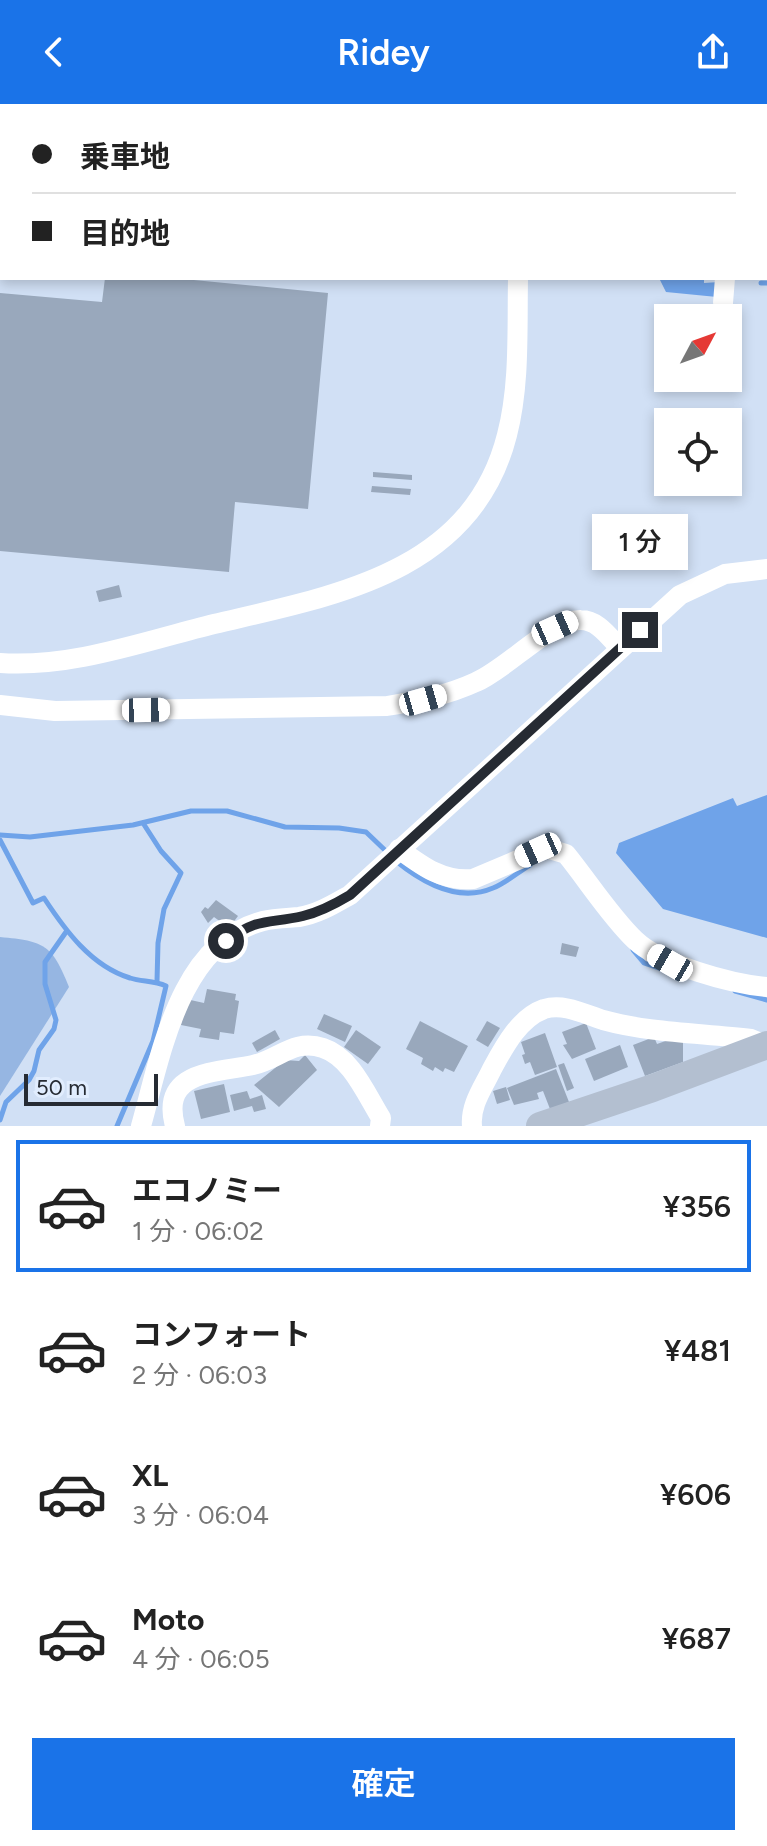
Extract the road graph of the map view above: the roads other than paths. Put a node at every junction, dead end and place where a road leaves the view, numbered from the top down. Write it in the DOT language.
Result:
graph roads {
  1 [pos="518,280"];
  2 [pos="725,280"];
  3 [pos="723,303"];
  4 [pos="767,569"];
  5 [pos="620,648"];
  6 [pos="0,663"];
  7 [pos="0,705"];
  8 [pos="393,855"];
  9 [pos="767,987"];
  10 [pos="766,1045"];
  11 [pos="141,1126"];
  12 [pos="175,1126"];
  13 [pos="380,1126"];
  14 [pos="472,1126"];
  15 [pos="540,1126"];
  1 -- 6 [label="street"];
  2 -- 3 [label="street"];
  4 -- 5 [label="street"];
  5 -- 7 [label="street"];
  5 -- 8 [label="street"];
  8 -- 9 [label="street"];
  8 -- 11 [label="street"];
  10 -- 14 [label="street"];
  10 -- 15 [label="street"];
  12 -- 13 [label="street"];
}
